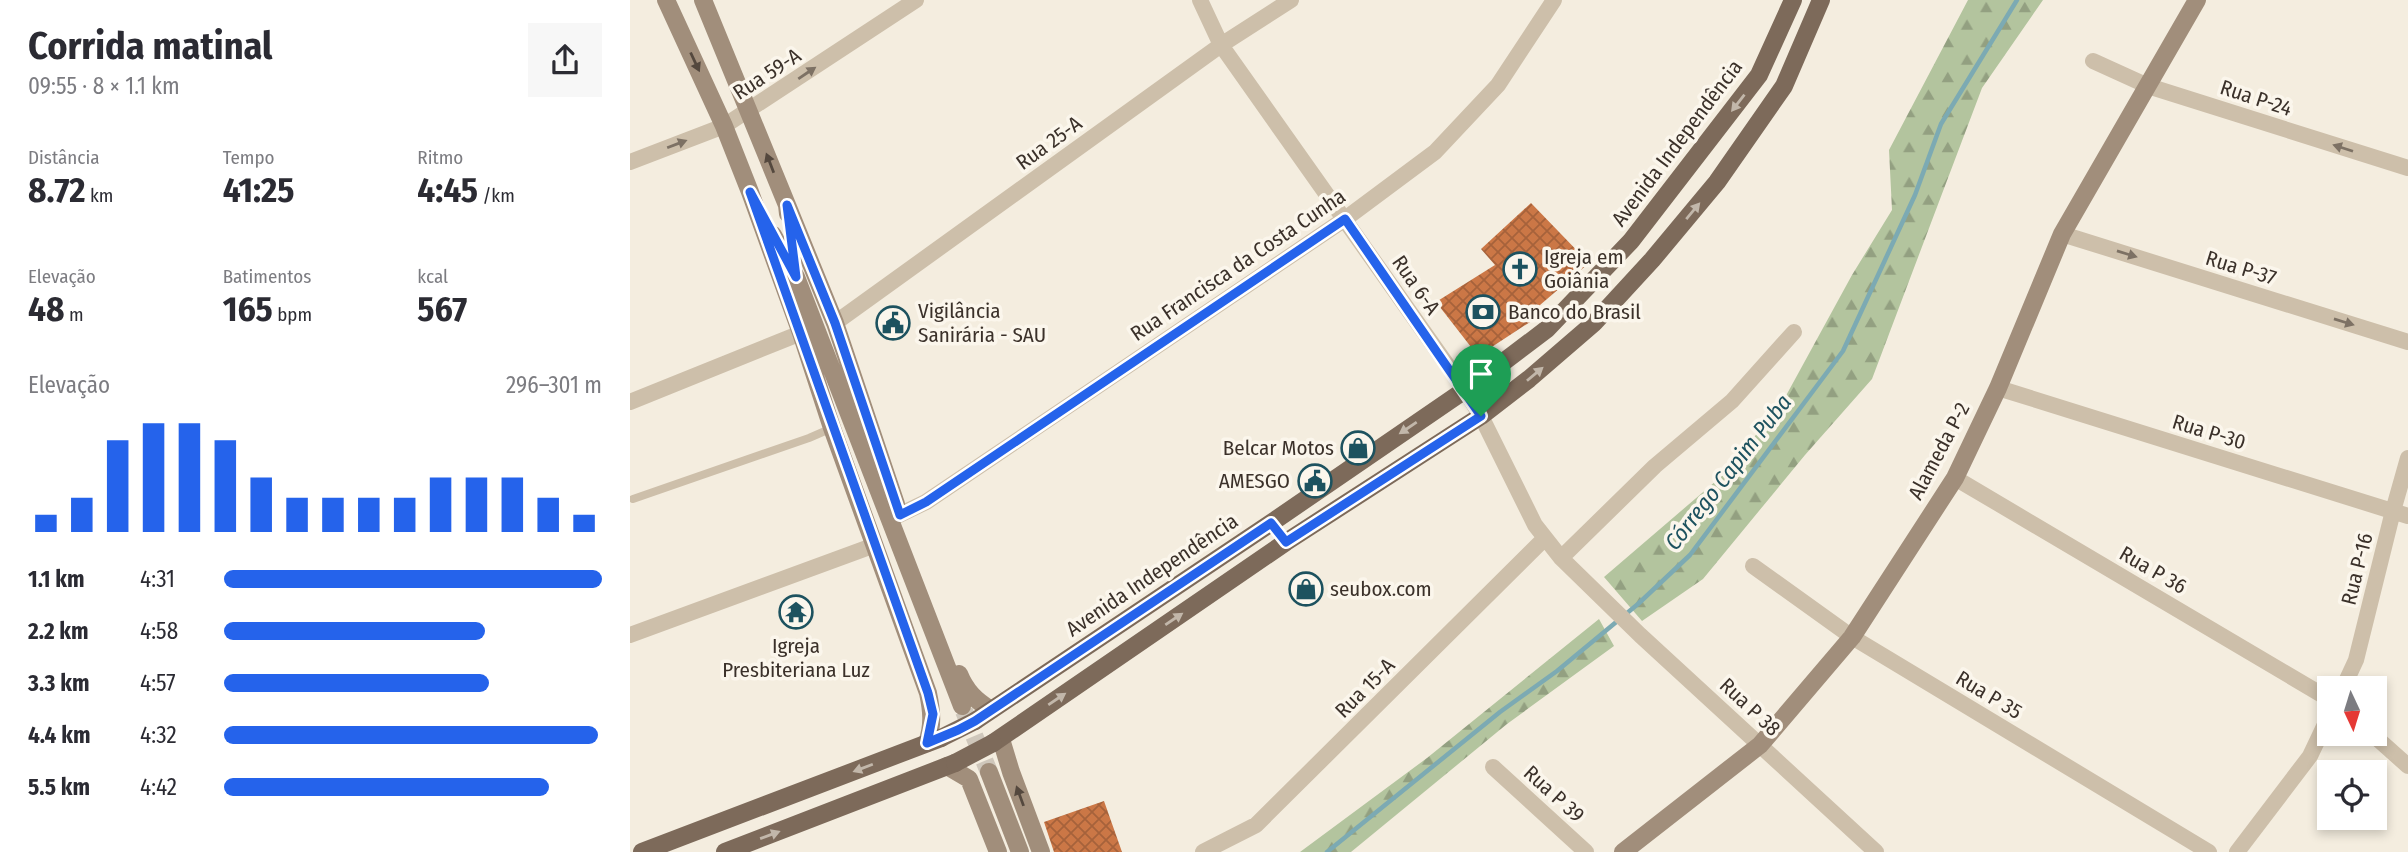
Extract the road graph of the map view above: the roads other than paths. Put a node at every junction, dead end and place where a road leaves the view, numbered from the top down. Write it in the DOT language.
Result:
graph roads {
  1 [pos="666,0"];
  2 [pos="702,0"];
  3 [pos="916,0"];
  4 [pos="1200,0"];
  5 [pos="1291,0"];
  6 [pos="1554,0"];
  7 [pos="1793,0"];
  8 [pos="1821,0"];
  9 [pos="2197,0"];
  10 [pos="1221,45"];
  11 [pos="2093,61"];
  12 [pos="1759,75"];
  13 [pos="1784,86"];
  14 [pos="2148,86"];
  15 [pos="750,111"];
  16 [pos="724,126"];
  17 [pos="630,162"];
  18 [pos="2408,168"];
  19 [pos="750,192"];
  20 [pos="787,205"];
  21 [pos="1345,219"];
  22 [pos="2062,234"];
  23 [pos="796,277"];
  24 [pos="835,323"];
  25 [pos="1794,332"];
  26 [pos="801,333"];
  27 [pos="2408,342"];
  28 [pos="1998,388"];
  29 [pos="1465,390"];
  30 [pos="630,402"];
  31 [pos="1481,416"];
  32 [pos="832,428"];
  33 [pos="2408,458"];
  34 [pos="1955,478"];
  35 [pos="633,499"];
  36 [pos="2400,513"];
  37 [pos="900,515"];
  38 [pos="1271,523"];
  39 [pos="1545,538"];
  40 [pos="1286,542"];
  41 [pos="874,545"];
  42 [pos="1561,558"];
  43 [pos="1753,566"];
  44 [pos="1597,592"];
  45 [pos="630,635"];
  46 [pos="1852,637"];
  47 [pos="2349,676"];
  48 [pos="2317,692"];
  49 [pos="962,706"];
  50 [pos="991,710"];
  51 [pos="934,741"];
  52 [pos="997,741"];
  53 [pos="2317,741"];
  54 [pos="1760,745"];
  55 [pos="2386,746"];
  56 [pos="951,764"];
  57 [pos="2408,766"];
  58 [pos="1493,767"];
  59 [pos="989,772"];
  60 [pos="645,852"];
  61 [pos="725,852"];
  62 [pos="998,852"];
  63 [pos="1020,852"];
  64 [pos="1041,852"];
  65 [pos="1203,852"];
  66 [pos="1587,852"];
  67 [pos="1623,852"];
  68 [pos="1876,852"];
  69 [pos="2209,852"];
  70 [pos="2236,852"];
  1 -- 16 [label="street, one-way"];
  2 -- 15 [label="street"];
  15 -- 3 [label="street, Rua 59-A, one-way"];
  4 -- 10 [label="street, Rua 6-A"];
  5 -- 10 [label="street, Rua 25-A"];
  6 -- 21 [label="street, Rua Francisca da Costa Cunha"];
  7 -- 12 [label="main road, Avenida Independência"];
  8 -- 13 [label="main road"];
  9 -- 14 [label="street, Alameda P-2"];
  10 -- 21 [label="street, Rua 6-A"];
  10 -- 24 [label="street, Rua 25-A"];
  11 -- 14 [label="street, Rua P-24"];
  12 -- 13 [label="main road"];
  12 -- 29 [label="main road, Avenida Independência, one-way"];
  31 -- 13 [label="main road, one-way"];
  18 -- 14 [label="street, Rua P-24, one-way"];
  14 -- 22 [label="street, Alameda P-2"];
  15 -- 16 [label="street, Rua 59-A"];
  20 -- 15 [label="street, one-way"];
  17 -- 16 [label="street, Rua 59-A, one-way"];
  16 -- 19 [label="street"];
  19 -- 23 [label="street"];
  19 -- 26 [label="street"];
  20 -- 23 [label="street"];
  20 -- 24 [label="street"];
  21 -- 29 [label="street, Rua 6-A"];
  21 -- 37 [label="street, Rua Francisca da Costa Cunha"];
  22 -- 27 [label="street, Rua P-37, one-way"];
  22 -- 28 [label="street, Alameda P-2"];
  23 -- 49 [label="street"];
  24 -- 37 [label="street"];
  25 -- 42 [label="street"];
  26 -- 30 [label="street"];
  26 -- 32 [label="street"];
  28 -- 34 [label="street, Alameda P-2"];
  28 -- 36 [label="street, Rua P-30"];
  29 -- 31 [label="street, Rua 6-A"];
  29 -- 38 [label="main road, Avenida Independência, one-way"];
  31 -- 39 [label="street, Rua 6-A"];
  31 -- 40 [label="main road"];
  32 -- 35 [label="lane"];
  32 -- 41 [label="street"];
  33 -- 36 [label="street, Rua P-16"];
  34 -- 46 [label="street, Alameda P-2"];
  34 -- 48 [label="street, Rua P 36"];
  36 -- 47 [label="street, Rua P-16"];
  37 -- 50 [label="street"];
  38 -- 40 [label="main road"];
  38 -- 50 [label="main road, Avenida Independência"];
  39 -- 42 [label="street, Rua 6-A"];
  39 -- 65 [label="street, Rua 15-A"];
  52 -- 40 [label="main road, one-way"];
  41 -- 45 [label="street"];
  41 -- 51 [label="street"];
  42 -- 44 [label="street, Rua 6-A"];
  43 -- 46 [label="street, Rua P 35"];
  44 -- 54 [label="street, Rua P 38"];
  46 -- 54 [label="street, Alameda P-2"];
  46 -- 69 [label="street, Rua P 35"];
  50 -- 51 [label="main road, Avenida Independência, bridge"];
  51 -- 60 [label="main road, Avenida Independência, one-way"];
  52 -- 56 [label="main road, bridge"];
  64 -- 52 [label="street, one-way"];
  53 -- 70 [label="street"];
  54 -- 67 [label="street, Alameda P-2"];
  54 -- 68 [label="street, Rua P 38"];
  55 -- 57 [label="street"];
  61 -- 56 [label="main road, one-way"];
  56 -- 62 [label="street"];
  58 -- 66 [label="street, Rua P 39"];
  59 -- 63 [label="street"];
}
